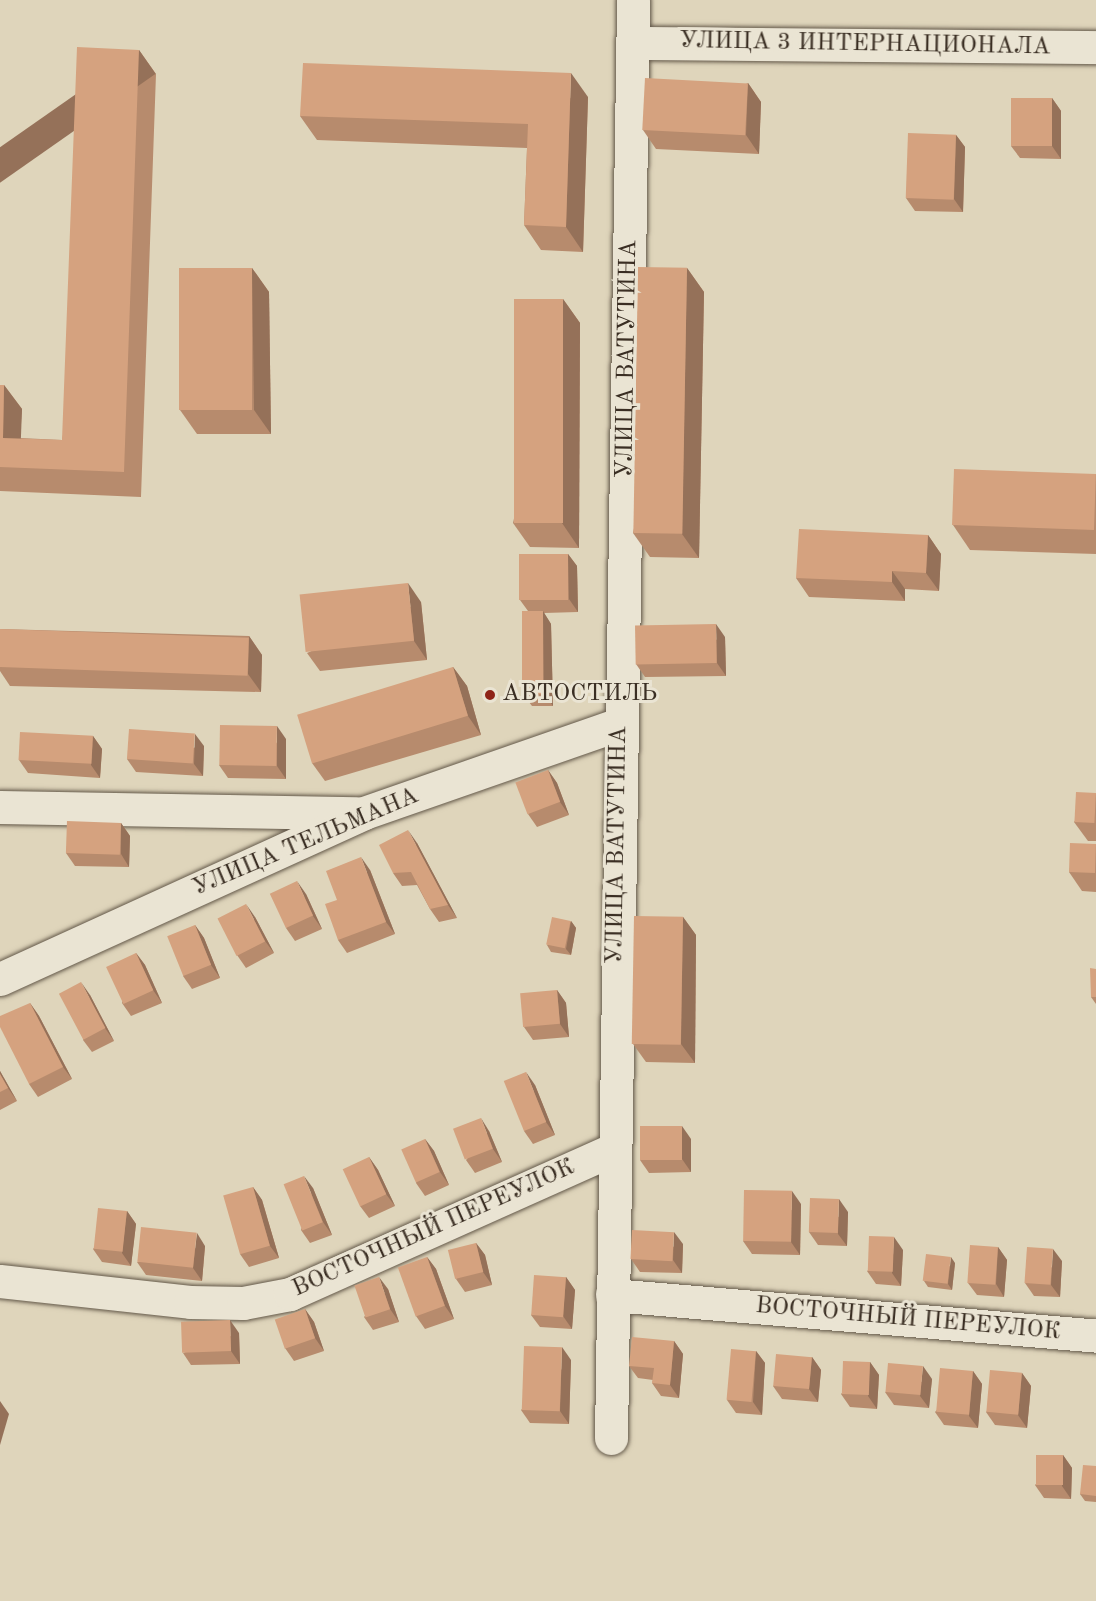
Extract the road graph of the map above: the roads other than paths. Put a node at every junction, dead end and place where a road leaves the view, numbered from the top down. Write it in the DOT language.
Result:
graph roads {
  1 [pos="633,0"];
  2 [pos="634,43"];
  3 [pos="1096,47"];
  4 [pos="620,724"];
  5 [pos="0,807"];
  6 [pos="364,813"];
  7 [pos="0,979"];
  8 [pos="614,1149"];
  9 [pos="0,1281"];
  10 [pos="612,1295"];
  11 [pos="1096,1336"];
  12 [pos="611,1438"];
  1 -- 2 [label="street, УЛИЦА ВАТУТИНА"];
  2 -- 3 [label="street, УЛИЦА 3 ИНТЕРНАЦИОНАЛА"];
  2 -- 4 [label="street, УЛИЦА ВАТУТИНА"];
  4 -- 6 [label="street, УЛИЦА ТЕЛЬМАНА"];
  4 -- 8 [label="street, УЛИЦА ВАТУТИНА"];
  5 -- 6 [label="street"];
  6 -- 7 [label="street, УЛИЦА ТЕЛЬМАНА"];
  8 -- 9 [label="street, ВОСТОЧНЫЙ ПЕРЕУЛОК"];
  8 -- 10 [label="street, УЛИЦА ВАТУТИНА"];
  10 -- 11 [label="street, ВОСТОЧНЫЙ ПЕРЕУЛОК"];
  10 -- 12 [label="street, УЛИЦА ВАТУТИНА"];
}
